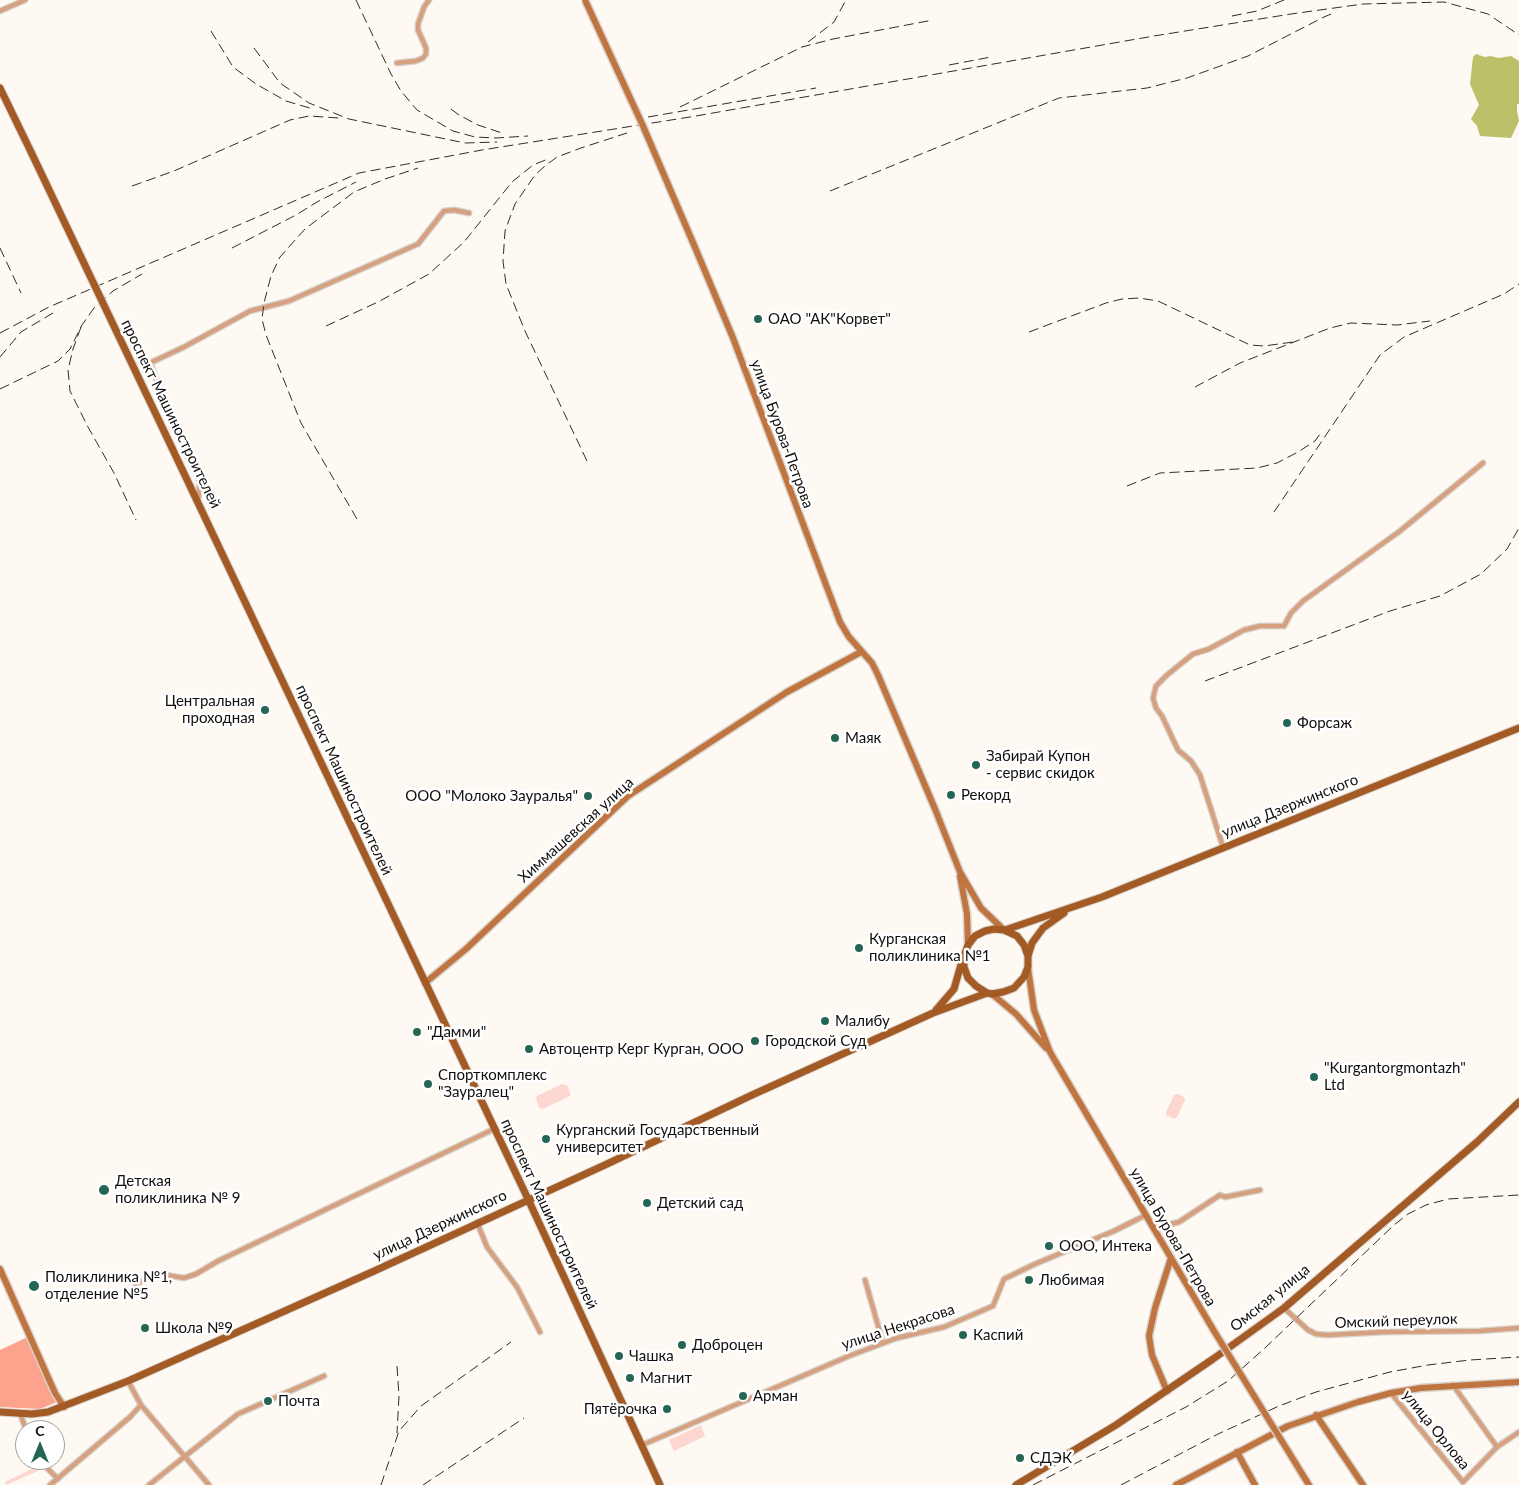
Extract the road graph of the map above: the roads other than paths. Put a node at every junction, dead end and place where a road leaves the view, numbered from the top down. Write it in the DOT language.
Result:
graph roads {
  1 [pos="25,0"];
  2 [pos="428,0"];
  3 [pos="585,0"];
  4 [pos="0,11"];
  5 [pos="397,63"];
  6 [pos="0,88"];
  7 [pos="469,213"];
  8 [pos="1484,464"];
  9 [pos="198,501"];
  10 [pos="860,652"];
  11 [pos="1519,728"];
  12 [pos="1223,847"];
  13 [pos="960,872"];
  14 [pos="1070,908"];
  15 [pos="1004,930"];
  16 [pos="968,945"];
  17 [pos="964,956"];
  18 [pos="1028,956"];
  19 [pos="1028,967"];
  20 [pos="425,983"];
  21 [pos="989,993"];
  22 [pos="933,1013"];
  23 [pos="1050,1052"];
  24 [pos="1519,1102"];
  25 [pos="494,1128"];
  26 [pos="1260,1190"];
  27 [pos="528,1199"];
  28 [pos="1146,1215"];
  29 [pos="477,1222"];
  30 [pos="1154,1228"];
  31 [pos="1171,1258"];
  32 [pos="0,1269"];
  33 [pos="1180,1273"];
  34 [pos="865,1280"];
  35 [pos="1165,1280"];
  36 [pos="135,1284"];
  37 [pos="1284,1308"];
  38 [pos="1519,1328"];
  39 [pos="540,1332"];
  40 [pos="883,1342"];
  41 [pos="324,1376"];
  42 [pos="128,1381"];
  43 [pos="1519,1382"];
  44 [pos="1452,1385"];
  45 [pos="1167,1391"];
  46 [pos="1391,1393"];
  47 [pos="141,1405"];
  48 [pos="64,1407"];
  49 [pos="0,1412"];
  50 [pos="20,1413"];
  51 [pos="1316,1416"];
  52 [pos="22,1420"];
  53 [pos="1519,1432"];
  54 [pos="642,1445"];
  55 [pos="1497,1447"];
  56 [pos="1237,1452"];
  57 [pos="186,1456"];
  58 [pos="49,1470"];
  59 [pos="58,1479"];
  60 [pos="50,1485"];
  61 [pos="149,1485"];
  62 [pos="209,1485"];
  63 [pos="660,1485"];
  64 [pos="1016,1485"];
  65 [pos="1176,1485"];
  66 [pos="1255,1485"];
  67 [pos="1309,1485"];
  68 [pos="1362,1485"];
  1 -- 4 [label="street"];
  2 -- 5 [label="street"];
  3 -- 10 [label="main road, улица Бурова-Петрова, bridge"];
  6 -- 9 [label="main road, проспект Машиностроителей, bridge"];
  7 -- 9 [label="street"];
  8 -- 12 [label="street"];
  9 -- 20 [label="main road, проспект Машиностроителей"];
  10 -- 13 [label="main road, улица Бурова-Петрова"];
  10 -- 20 [label="main road, Химмашевская улица"];
  11 -- 12 [label="main road, улица Дзержинского"];
  12 -- 14 [label="main road, улица Дзержинского"];
  13 -- 15 [label="main road, улица Бурова-Петрова"];
  13 -- 16 [label="main road, улица Бурова-Петрова"];
  14 -- 15 [label="main road, улица Дзержинского"];
  14 -- 18 [label="main road, улица Дзержинского"];
  15 -- 16 [label="main road"];
  15 -- 18 [label="main road"];
  16 -- 17 [label="main road"];
  17 -- 21 [label="main road"];
  17 -- 22 [label="main road, улица Дзержинского"];
  18 -- 19 [label="main road"];
  19 -- 21 [label="main road"];
  19 -- 23 [label="main road, улица Бурова-Петрова"];
  20 -- 25 [label="main road, проспект Машиностроителей"];
  21 -- 22 [label="main road, улица Дзержинского"];
  21 -- 23 [label="main road, улица Бурова-Петрова"];
  22 -- 27 [label="main road, улица Дзержинского"];
  23 -- 28 [label="main road, улица Бурова-Петрова"];
  24 -- 37 [label="main road, Омская улица"];
  25 -- 27 [label="main road, проспект Машиностроителей"];
  25 -- 36 [label="street"];
  26 -- 30 [label="street"];
  27 -- 29 [label="main road, улица Дзержинского"];
  27 -- 54 [label="main road, проспект Машиностроителей"];
  28 -- 30 [label="main road, улица Бурова-Петрова"];
  28 -- 40 [label="street, улица Некрасова"];
  29 -- 39 [label="street"];
  29 -- 42 [label="main road, улица Дзержинского"];
  30 -- 31 [label="main road, улица Бурова-Петрова"];
  31 -- 33 [label="main road, улица Бурова-Петрова"];
  31 -- 35 [label="main road"];
  32 -- 48 [label="main road"];
  33 -- 35 [label="main road"];
  33 -- 67 [label="main road, улица Бурова-Петрова, bridge"];
  34 -- 40 [label="street"];
  35 -- 45 [label="main road"];
  37 -- 38 [label="street, Омский переулок"];
  37 -- 45 [label="main road, Омская улица"];
  40 -- 54 [label="street, улица Некрасова"];
  41 -- 57 [label="street"];
  42 -- 47 [label="street"];
  42 -- 48 [label="main road, улица Дзержинского"];
  43 -- 44 [label="main road"];
  44 -- 46 [label="main road"];
  44 -- 55 [label="street"];
  45 -- 64 [label="main road, Омская улица"];
  46 -- 51 [label="main road"];
  46 -- 55 [label="street, улица Орлова"];
  47 -- 57 [label="street"];
  47 -- 59 [label="street"];
  48 -- 50 [label="main road, улица Дзержинского"];
  49 -- 50 [label="main road, улица Дзержинского"];
  50 -- 52 [label="street"];
  51 -- 56 [label="main road"];
  51 -- 68 [label="main road"];
  53 -- 55 [label="street"];
  54 -- 63 [label="main road, проспект Машиностроителей"];
  56 -- 65 [label="main road"];
  56 -- 66 [label="main road"];
  57 -- 61 [label="street"];
  57 -- 62 [label="street"];
  58 -- 59 [label="street"];
  59 -- 60 [label="street"];
}
